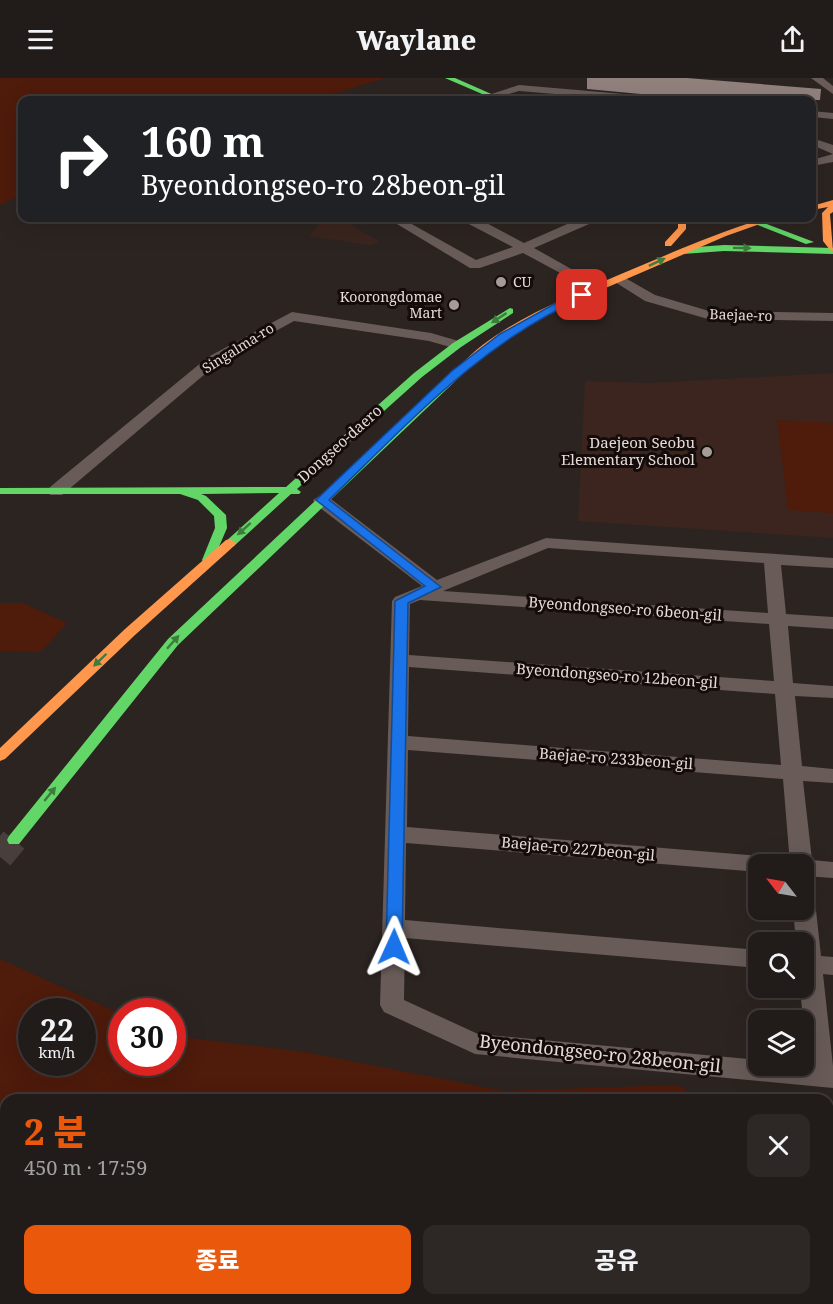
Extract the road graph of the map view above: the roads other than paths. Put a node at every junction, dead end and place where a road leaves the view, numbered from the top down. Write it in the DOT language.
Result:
graph roads {
  1 [pos="449,78"];
  2 [pos="816,78"];
  3 [pos="434,82"];
  4 [pos="833,91"];
  5 [pos="559,92"];
  6 [pos="466,96"];
  7 [pos="491,96"];
  8 [pos="501,96"];
  9 [pos="570,96"];
  10 [pos="609,96"];
  11 [pos="816,114"];
  12 [pos="833,116"];
  13 [pos="816,142"];
  14 [pos="833,150"];
  15 [pos="833,158"];
  16 [pos="816,162"];
  17 [pos="833,205"];
  18 [pos="816,207"];
  19 [pos="400,222"];
  20 [pos="475,222"];
  21 [pos="567,222"];
  22 [pos="581,222"];
  23 [pos="682,222"];
  24 [pos="726,222"];
  25 [pos="746,222"];
  26 [pos="756,222"];
  27 [pos="573,225"];
  28 [pos="668,244"];
  29 [pos="523,248"];
  30 [pos="833,250"];
  31 [pos="683,251"];
  32 [pos="582,279"];
  33 [pos="620,279"];
  34 [pos="551,293"];
  35 [pos="520,307"];
  36 [pos="833,317"];
  37 [pos="457,345"];
  38 [pos="178,490"];
  39 [pos="288,490"];
  40 [pos="0,491"];
  41 [pos="56,491"];
  42 [pos="321,500"];
  43 [pos="772,559"];
  44 [pos="207,562"];
  45 [pos="833,563"];
  46 [pos="426,591"];
  47 [pos="777,619"];
  48 [pos="833,623"];
  49 [pos="400,660"];
  50 [pos="784,689"];
  51 [pos="833,692"];
  52 [pos="398,742"];
  53 [pos="0,756"];
  54 [pos="792,773"];
  55 [pos="833,776"];
  56 [pos="396,834"];
  57 [pos="14,840"];
  58 [pos="800,854"];
  59 [pos="748,863"];
  60 [pos="814,869"];
  61 [pos="833,870"];
  62 [pos="808,920"];
  63 [pos="394,928"];
  64 [pos="748,958"];
  65 [pos="816,964"];
  66 [pos="827,1076"];
  1 -- 7 [label="street"];
  2 -- 4 [label="street"];
  3 -- 6 [label="street"];
  5 -- 8 [label="street"];
  5 -- 9 [label="street"];
  5 -- 10 [label="street"];
  11 -- 12 [label="street"];
  13 -- 14 [label="street"];
  15 -- 16 [label="street"];
  17 -- 18 [label="street"];
  17 -- 30 [label="street"];
  19 -- 29 [label="street"];
  20 -- 29 [label="street"];
  21 -- 27 [label="street"];
  22 -- 27 [label="street"];
  23 -- 28 [label="street"];
  24 -- 28 [label="street"];
  25 -- 31 [label="street, Dongseo-daero"];
  26 -- 30 [label="street"];
  27 -- 29 [label="street"];
  28 -- 32 [label="street"];
  29 -- 32 [label="street"];
  31 -- 30 [label="street, one-way"];
  33 -- 31 [label="street, Dongseo-daero, one-way"];
  32 -- 34 [label="street"];
  33 -- 36 [label="street, Baejae-ro"];
  33 -- 42 [label="street, Dongseo-daero"];
  35 -- 37 [label="street, Dongseo-daero, one-way"];
  37 -- 39 [label="street, Dongseo-daero"];
  37 -- 41 [label="street, Singalma-ro"];
  38 -- 39 [label="street"];
  38 -- 41 [label="street"];
  38 -- 44 [label="street"];
  39 -- 42 [label="street"];
  39 -- 44 [label="street, Dongseo-daero, one-way"];
  40 -- 41 [label="street"];
  42 -- 46 [label="street, Dongseo-daero"];
  57 -- 42 [label="street, Dongseo-daero, one-way"];
  43 -- 45 [label="street"];
  43 -- 46 [label="street"];
  43 -- 47 [label="street"];
  44 -- 53 [label="street, Dongseo-daero, one-way"];
  46 -- 47 [label="street, Byeondongseo-ro 6beon-gil"];
  46 -- 49 [label="street, Byeondongseo-ro 28beon-gil"];
  47 -- 48 [label="street, Byeondongseo-ro 6beon-gil"];
  47 -- 50 [label="street"];
  49 -- 50 [label="street, Byeondongseo-ro 12beon-gil"];
  49 -- 52 [label="street, Byeondongseo-ro 28beon-gil"];
  50 -- 51 [label="street, Byeondongseo-ro 12beon-gil"];
  50 -- 54 [label="street"];
  52 -- 54 [label="street, Baejae-ro 233beon-gil"];
  52 -- 56 [label="street, Byeondongseo-ro 28beon-gil"];
  54 -- 55 [label="street, Baejae-ro 233beon-gil"];
  54 -- 58 [label="street"];
  56 -- 59 [label="street, Baejae-ro 227beon-gil"];
  56 -- 63 [label="street, Byeondongseo-ro 28beon-gil"];
  60 -- 61 [label="street"];
  62 -- 65 [label="street, Byeondongseo-ro 28beon-gil"];
  63 -- 64 [label="street"];
  63 -- 66 [label="street, Byeondongseo-ro 28beon-gil"];
  65 -- 66 [label="street, Byeondongseo-ro 28beon-gil"];
}
